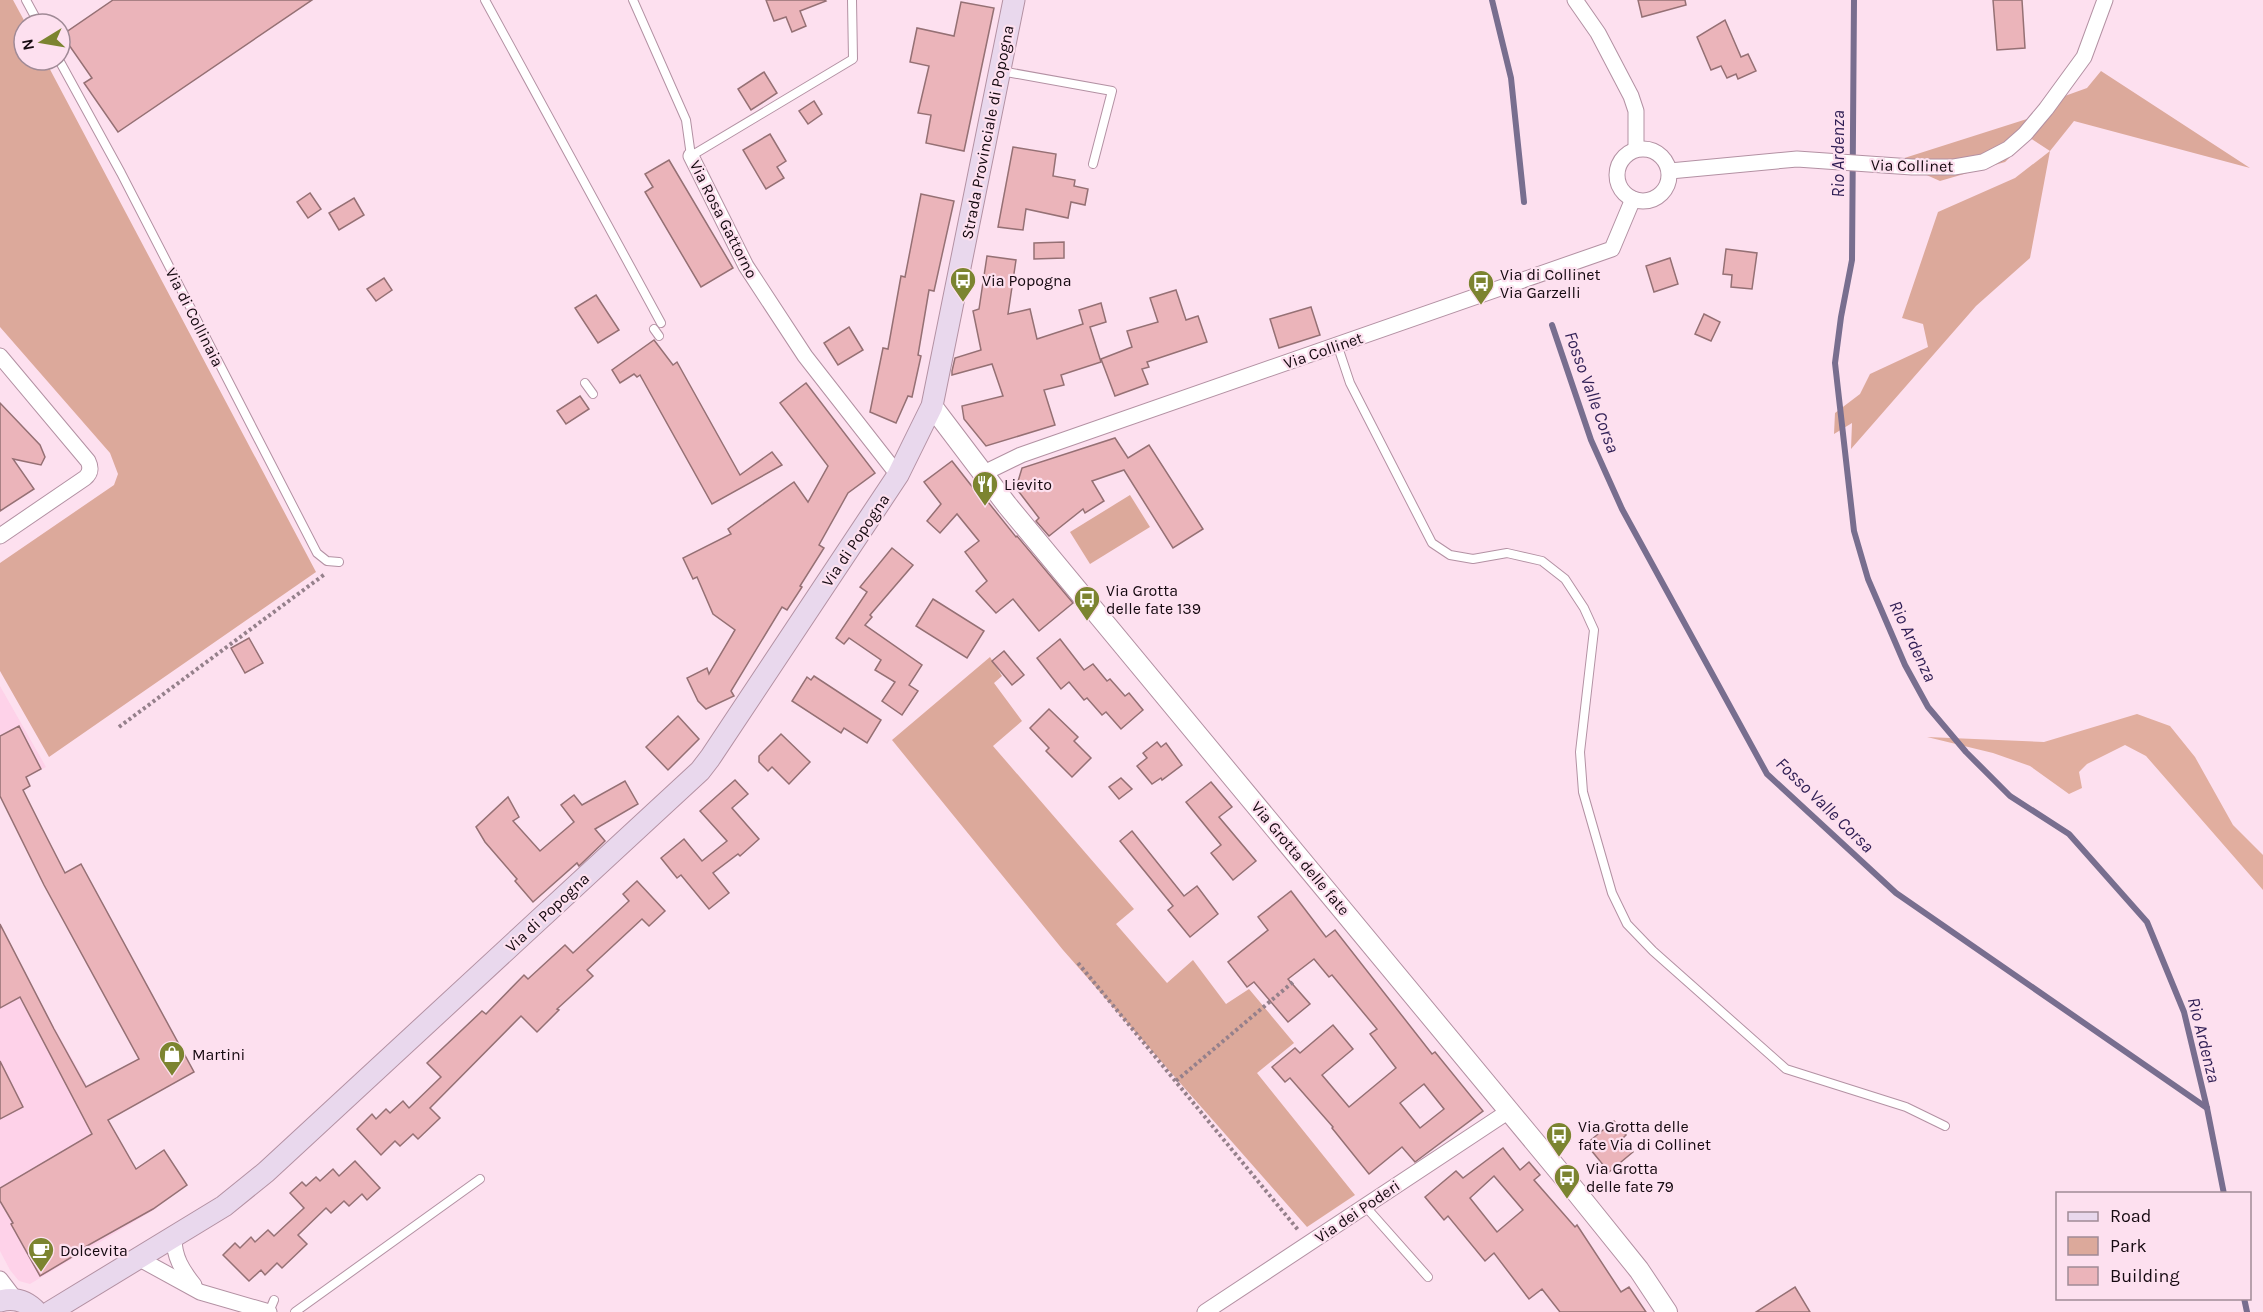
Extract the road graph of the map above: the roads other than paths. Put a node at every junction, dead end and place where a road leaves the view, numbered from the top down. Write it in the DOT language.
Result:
graph roads {
  1 [pos="485,0"];
  2 [pos="633,0"];
  3 [pos="852,0"];
  4 [pos="1014,0"];
  5 [pos="1575,0"];
  6 [pos="2105,0"];
  7 [pos="999,71"];
  8 [pos="66,72"];
  9 [pos="1636,149"];
  10 [pos="691,156"];
  11 [pos="1093,164"];
  12 [pos="1670,171"];
  13 [pos="1633,199"];
  14 [pos="661,323"];
  15 [pos="1337,344"];
  16 [pos="0,356"];
  17 [pos="585,383"];
  18 [pos="593,394"];
  19 [pos="932,406"];
  20 [pos="984,473"];
  21 [pos="898,475"];
  22 [pos="0,536"];
  23 [pos="339,562"];
  24 [pos="1509,1111"];
  25 [pos="1945,1125"];
  26 [pos="480,1179"];
  27 [pos="1365,1206"];
  28 [pos="174,1238"];
  29 [pos="138,1258"];
  30 [pos="1428,1277"];
  31 [pos="0,1279"];
  32 [pos="200,1292"];
  33 [pos="8,1300"];
  34 [pos="266,1309"];
  35 [pos="37,1312"];
  36 [pos="50,1312"];
  37 [pos="295,1312"];
  38 [pos="1205,1312"];
  39 [pos="1667,1312"];
  1 -- 14 [label="lane"];
  2 -- 10 [label="lane, Via Rosa Gattorno"];
  3 -- 10 [label="lane"];
  4 -- 7 [label="main road, Strada Provinciale di Popogna"];
  5 -- 9 [label="street"];
  6 -- 12 [label="street, Via Collinet"];
  7 -- 11 [label="lane"];
  7 -- 19 [label="main road, Strada Provinciale di Popogna"];
  8 -- 23 [label="lane, Via di Collinaia"];
  9 -- 12 [label="street"];
  9 -- 13 [label="street"];
  10 -- 21 [label="street, Via Rosa Gattorno"];
  12 -- 13 [label="street"];
  13 -- 15 [label="street, Via Collinet"];
  15 -- 20 [label="street, Via Collinet"];
  15 -- 25 [label="lane"];
  16 -- 22 [label="street"];
  17 -- 18 [label="lane"];
  19 -- 20 [label="street, Via Grotta delle fate"];
  19 -- 21 [label="main road, Via di Popogna"];
  20 -- 24 [label="street, Via Grotta delle fate"];
  21 -- 28 [label="main road, Via di Popogna"];
  24 -- 27 [label="street, Via dei Poderi"];
  24 -- 39 [label="street, Via Grotta delle fate"];
  26 -- 37 [label="lane"];
  27 -- 30 [label="lane"];
  27 -- 38 [label="street, Via dei Poderi"];
  28 -- 29 [label="main road, Via di Popogna"];
  28 -- 32 [label="street"];
  29 -- 32 [label="street"];
  29 -- 36 [label="main road, Via di Popogna"];
  31 -- 33 [label="street"];
  32 -- 34 [label="street"];
  33 -- 35 [label="main road"];
}
